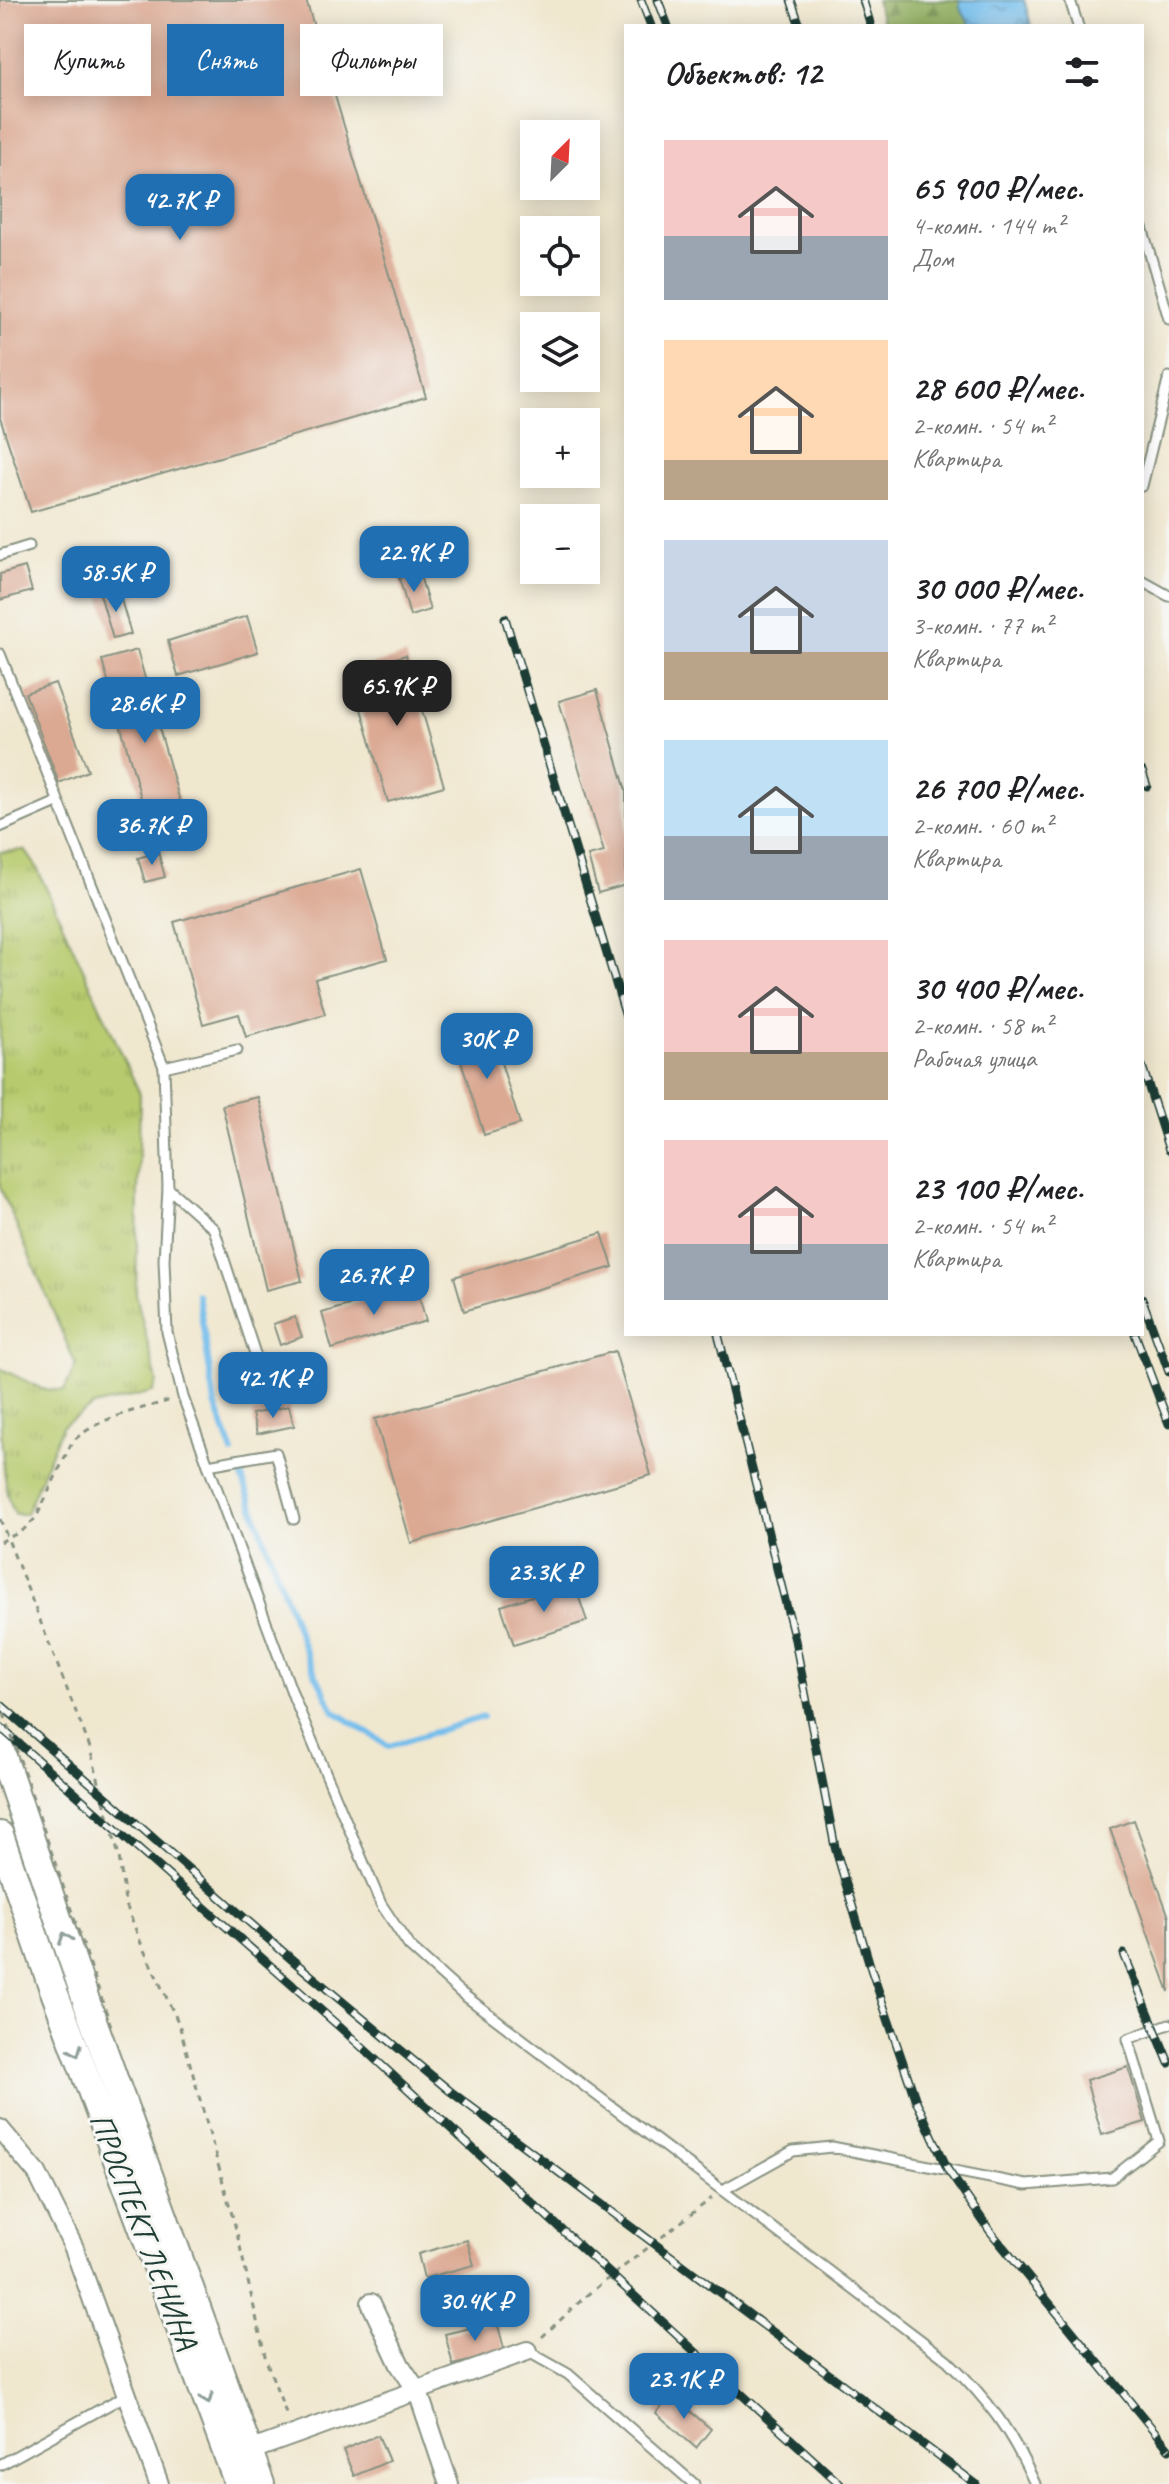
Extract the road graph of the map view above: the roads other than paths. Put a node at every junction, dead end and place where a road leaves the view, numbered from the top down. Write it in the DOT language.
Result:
graph roads {
  1 [pos="1070,0"];
  2 [pos="1077,24"];
  3 [pos="1144,234"];
  4 [pos="1169,319"];
  5 [pos="1169,377"];
  6 [pos="1144,478"];
  7 [pos="29,546"];
  8 [pos="0,555"];
  9 [pos="1144,582"];
  10 [pos="1169,596"];
  11 [pos="0,654"];
  12 [pos="57,802"];
  13 [pos="0,827"];
  14 [pos="237,1050"];
  15 [pos="164,1067"];
  16 [pos="168,1188"];
  17 [pos="262,1375"];
  18 [pos="208,1465"];
  19 [pos="294,1519"];
  20 [pos="0,1748"];
  21 [pos="0,1835"];
  22 [pos="1169,2024"];
  23 [pos="0,2129"];
  24 [pos="723,2190"];
  25 [pos="371,2303"];
  26 [pos="527,2351"];
  27 [pos="418,2392"];
  28 [pos="128,2394"];
  29 [pos="249,2451"];
  30 [pos="0,2465"];
  31 [pos="159,2484"];
  32 [pos="238,2484"];
  33 [pos="261,2484"];
  34 [pos="449,2484"];
  35 [pos="694,2484"];
  36 [pos="1035,2484"];
  1 -- 2 [label="lane"];
  3 -- 4 [label="lane"];
  5 -- 6 [label="lane"];
  7 -- 8 [label="lane"];
  9 -- 10 [label="lane"];
  11 -- 12 [label="lane"];
  12 -- 13 [label="lane"];
  12 -- 15 [label="lane"];
  14 -- 15 [label="lane"];
  15 -- 16 [label="lane"];
  16 -- 17 [label="lane"];
  16 -- 18 [label="lane"];
  18 -- 19 [label="lane"];
  18 -- 24 [label="lane"];
  29 -- 20 [label="main road, ПРОСПЕКТ ЛЕНИНА, one-way"];
  21 -- 32 [label="main road, ПРОСПЕКТ ЛЕНИНА, one-way"];
  22 -- 24 [label="lane"];
  23 -- 28 [label="street"];
  24 -- 36 [label="lane"];
  25 -- 27 [label="street"];
  26 -- 27 [label="street"];
  26 -- 35 [label="lane"];
  27 -- 29 [label="street"];
  27 -- 34 [label="street"];
  28 -- 30 [label="lane"];
  28 -- 31 [label="street"];
  29 -- 33 [label="main road, ПРОСПЕКТ ЛЕНИНА"];
}
